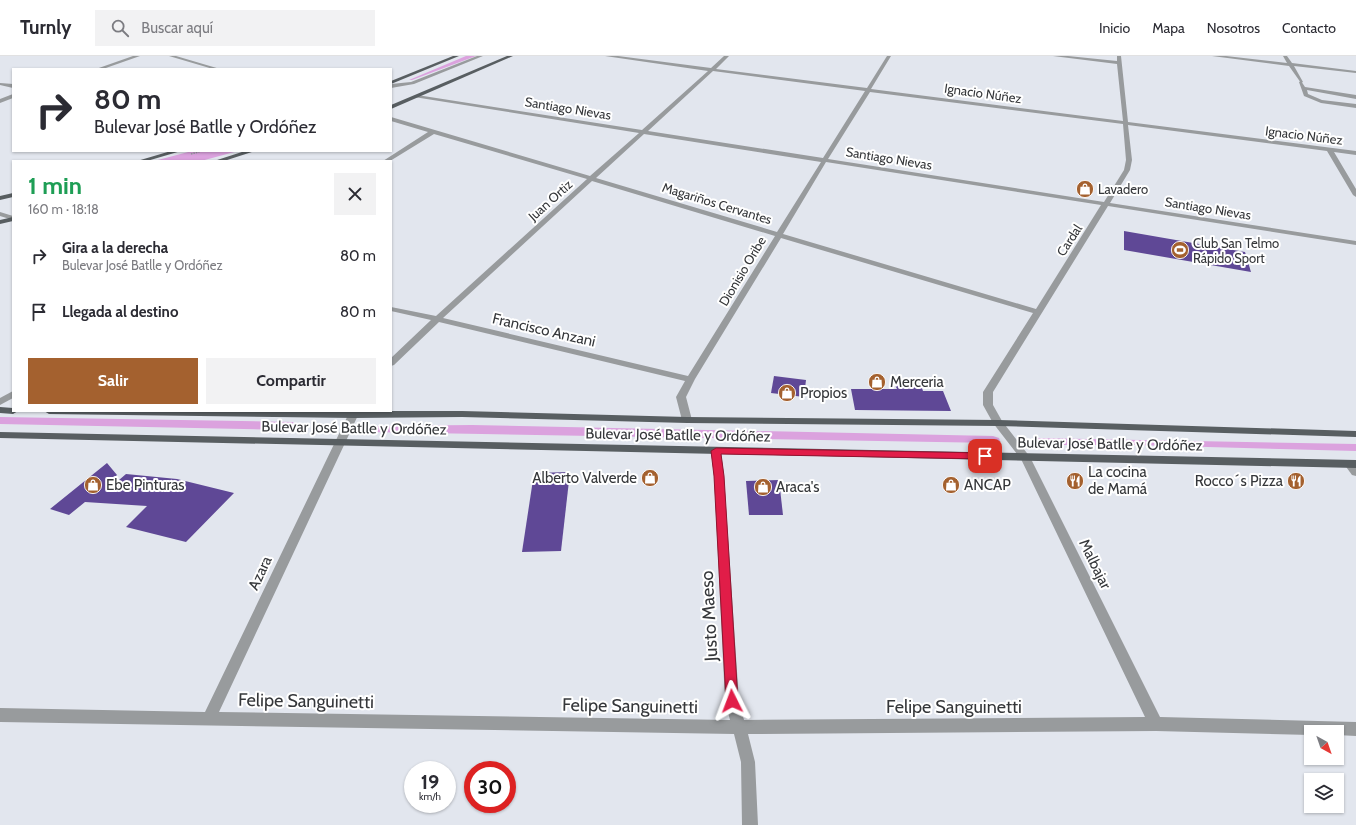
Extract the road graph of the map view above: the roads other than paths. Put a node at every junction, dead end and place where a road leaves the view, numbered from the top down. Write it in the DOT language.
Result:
graph roads {
  1 [pos="138,56"];
  2 [pos="170,56"];
  3 [pos="457,56"];
  4 [pos="481,56"];
  5 [pos="511,56"];
  6 [pos="606,56"];
  7 [pos="727,56"];
  8 [pos="889,56"];
  9 [pos="1055,56"];
  10 [pos="1214,56"];
  11 [pos="1285,56"];
  12 [pos="181,57"];
  13 [pos="1119,60"];
  14 [pos="1290,64"];
  15 [pos="101,68"];
  16 [pos="215,68"];
  17 [pos="712,69"];
  18 [pos="1356,72"];
  19 [pos="0,84"];
  20 [pos="392,84"];
  21 [pos="392,84"];
  22 [pos="1302,85"];
  23 [pos="12,86"];
  24 [pos="870,89"];
  25 [pos="12,96"];
  26 [pos="417,97"];
  27 [pos="1356,97"];
  28 [pos="0,101"];
  29 [pos="1356,106"];
  30 [pos="392,107"];
  31 [pos="392,119"];
  32 [pos="1126,124"];
  33 [pos="644,131"];
  34 [pos="434,132"];
  35 [pos="1329,149"];
  36 [pos="174,152"];
  37 [pos="248,152"];
  38 [pos="1356,153"];
  39 [pos="144,160"];
  40 [pos="220,160"];
  41 [pos="388,160"];
  42 [pos="825,160"];
  43 [pos="594,178"];
  44 [pos="12,195"];
  45 [pos="1356,195"];
  46 [pos="0,198"];
  47 [pos="1106,205"];
  48 [pos="0,214"];
  49 [pos="12,218"];
  50 [pos="12,218"];
  51 [pos="0,222"];
  52 [pos="779,234"];
  53 [pos="1356,243"];
  54 [pos="392,309"];
  55 [pos="1037,312"];
  56 [pos="437,319"];
  57 [pos="392,362"];
  58 [pos="690,379"];
  59 [pos="12,395"];
  60 [pos="0,402"];
  61 [pos="0,410"];
  62 [pos="12,410"];
  63 [pos="202,412"];
  64 [pos="355,413"];
  65 [pos="686,420"];
  66 [pos="998,423"];
  67 [pos="1356,434"];
  68 [pos="0,435"];
  69 [pos="340,442"];
  70 [pos="716,451"];
  71 [pos="1025,457"];
  72 [pos="1354,467"];
  73 [pos="0,715"];
  74 [pos="209,718"];
  75 [pos="1156,724"];
  76 [pos="738,727"];
  77 [pos="1356,729"];
  78 [pos="750,825"];
  1 -- 15 [label="street"];
  2 -- 12 [label="street"];
  3 -- 20 [label="main road"];
  4 -- 21 [label="street"];
  5 -- 26 [label="main road"];
  6 -- 17 [label="street, Ignacio Núñez"];
  7 -- 17 [label="street, Juan Ortiz"];
  8 -- 24 [label="street, Dionisio Oribe"];
  9 -- 13 [label="street"];
  10 -- 14 [label="street"];
  11 -- 14 [label="street"];
  12 -- 16 [label="street"];
  13 -- 32 [label="street, Cardal"];
  14 -- 18 [label="street"];
  14 -- 22 [label="street"];
  17 -- 24 [label="street, Ignacio Núñez"];
  17 -- 33 [label="street, Juan Ortiz"];
  19 -- 23 [label="street"];
  22 -- 27 [label="street"];
  22 -- 29 [label="street"];
  24 -- 32 [label="street, Ignacio Núñez"];
  24 -- 42 [label="street, Dionisio Oribe"];
  25 -- 28 [label="street"];
  26 -- 30 [label="main road"];
  26 -- 33 [label="street, Santiago Nievas"];
  31 -- 34 [label="street, Magariños Cervantes"];
  32 -- 35 [label="street, Ignacio Núñez"];
  32 -- 47 [label="street, Cardal"];
  33 -- 42 [label="street, Santiago Nievas"];
  33 -- 43 [label="street, Juan Ortiz"];
  34 -- 41 [label="street"];
  34 -- 43 [label="street, Magariños Cervantes"];
  35 -- 38 [label="street, Ignacio Núñez"];
  35 -- 45 [label="street"];
  36 -- 39 [label="main road"];
  37 -- 40 [label="main road"];
  42 -- 47 [label="street, Santiago Nievas"];
  42 -- 52 [label="street, Dionisio Oribe"];
  43 -- 52 [label="street, Magariños Cervantes"];
  43 -- 56 [label="street, Juan Ortiz"];
  44 -- 46 [label="main road"];
  47 -- 53 [label="street, Santiago Nievas"];
  47 -- 55 [label="street, Cardal"];
  48 -- 49 [label="street"];
  50 -- 51 [label="main road"];
  52 -- 55 [label="street, Magariños Cervantes"];
  52 -- 58 [label="street, Dionisio Oribe"];
  54 -- 56 [label="street, Francisco Anzani"];
  55 -- 66 [label="street, Cardal"];
  56 -- 57 [label="street, Juan Ortiz"];
  56 -- 58 [label="street, Francisco Anzani"];
  58 -- 65 [label="street, Dionisio Oribe"];
  59 -- 60 [label="street"];
  61 -- 62 [label="main road"];
  63 -- 64 [label="main road, Bulevar José Batlle y Ordóñez"];
  64 -- 65 [label="main road, Bulevar José Batlle y Ordóñez"];
  64 -- 69 [label="street"];
  65 -- 66 [label="main road, Bulevar José Batlle y Ordóñez"];
  66 -- 67 [label="main road, Bulevar José Batlle y Ordóñez"];
  66 -- 71 [label="street, Malbajar"];
  68 -- 69 [label="main road, Bulevar José Batlle y Ordóñez"];
  69 -- 70 [label="main road, Bulevar José Batlle y Ordóñez"];
  69 -- 74 [label="street, Azara"];
  70 -- 71 [label="main road, Bulevar José Batlle y Ordóñez"];
  70 -- 76 [label="street, Justo Maeso"];
  71 -- 72 [label="main road, Bulevar José Batlle y Ordóñez"];
  71 -- 75 [label="street, Malbajar"];
  73 -- 74 [label="street, Felipe Sanguinetti"];
  74 -- 76 [label="street, Felipe Sanguinetti"];
  75 -- 76 [label="street, Felipe Sanguinetti"];
  75 -- 77 [label="street, Felipe Sanguinetti"];
  76 -- 78 [label="street, Justo Maeso"];
}
